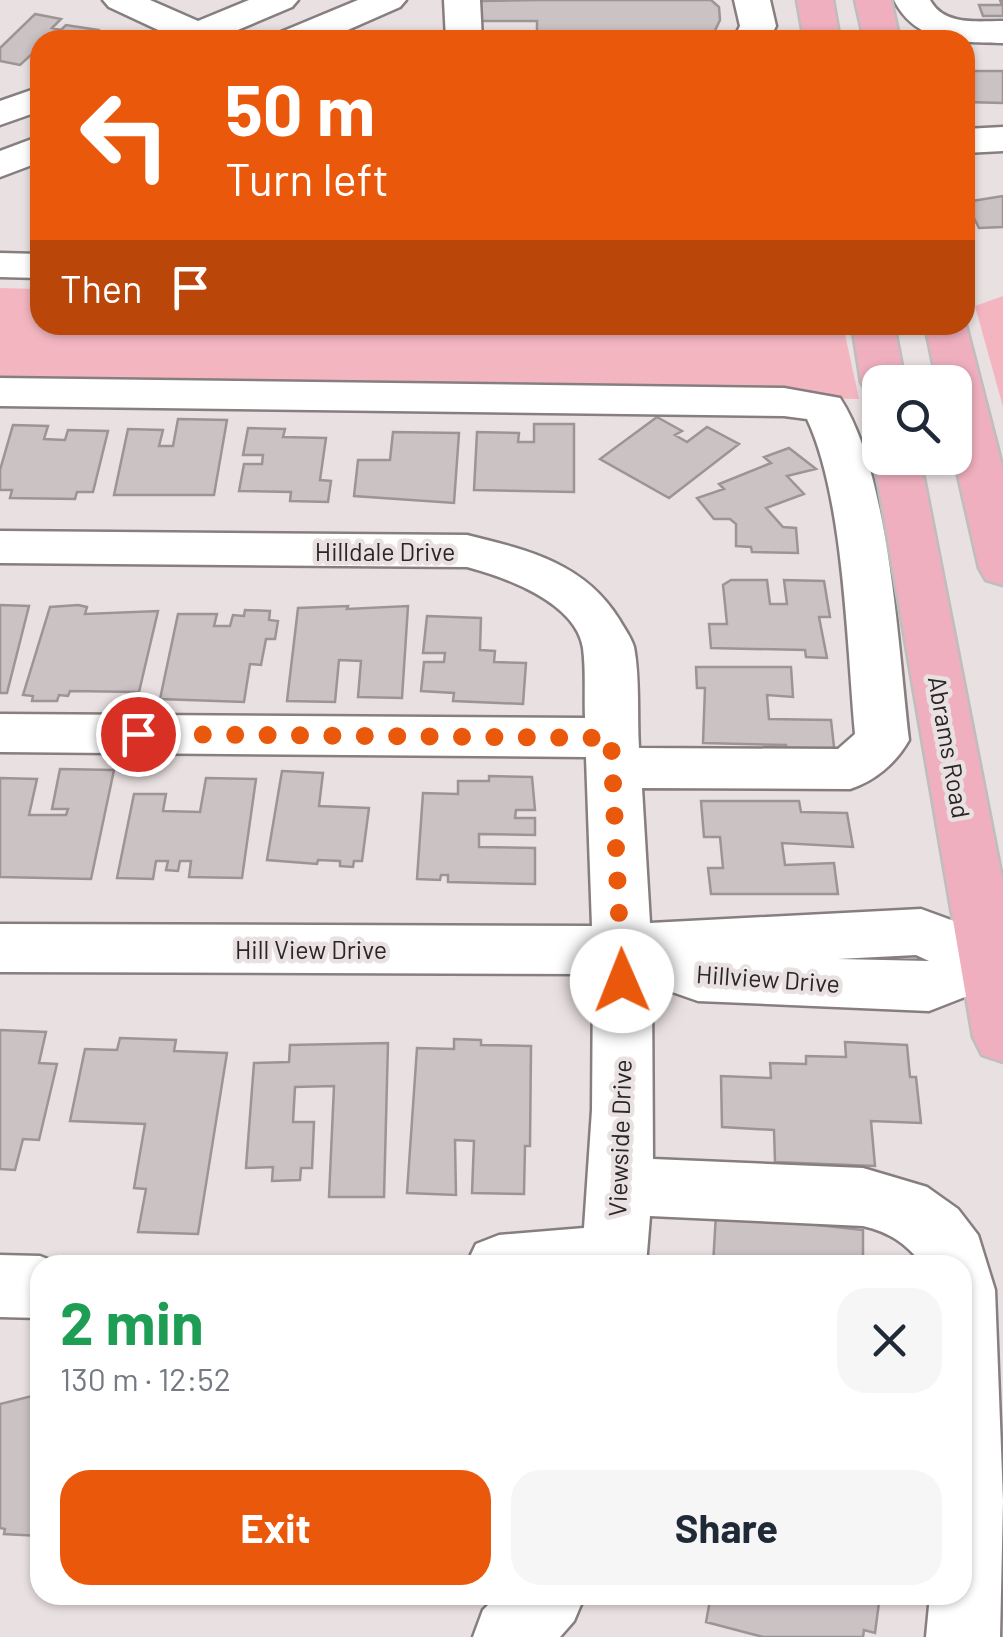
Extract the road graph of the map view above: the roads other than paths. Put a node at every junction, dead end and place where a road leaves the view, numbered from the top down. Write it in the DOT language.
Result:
graph roads {
  1 [pos="121,0"];
  2 [pos="280,0"];
  3 [pos="388,0"];
  4 [pos="462,0"];
  5 [pos="752,0"];
  6 [pos="815,0"];
  7 [pos="873,0"];
  8 [pos="912,0"];
  9 [pos="177,30"];
  10 [pos="207,30"];
  11 [pos="318,30"];
  12 [pos="464,30"];
  13 [pos="756,30"];
  14 [pos="820,30"];
  15 [pos="880,30"];
  16 [pos="1003,32"];
  17 [pos="30,102"];
  18 [pos="0,114"];
  19 [pos="1003,140"];
  20 [pos="975,141"];
  21 [pos="30,152"];
  22 [pos="0,165"];
  23 [pos="0,266"];
  24 [pos="30,266"];
  25 [pos="874,335"];
  26 [pos="948,335"];
  27 [pos="880,365"];
  28 [pos="0,392"];
  29 [pos="900,475"];
  30 [pos="0,547"];
  31 [pos="1003,568"];
  32 [pos="0,733"];
  33 [pos="612,753"];
  34 [pos="0,948"];
  35 [pos="621,950"];
  36 [pos="996,962"];
  37 [pos="1003,1036"];
  38 [pos="620,1186"];
  39 [pos="613,1255"];
  40 [pos="951,1255"];
  41 [pos="0,1286"];
  42 [pos="30,1287"];
  43 [pos="539,1605"];
  44 [pos="967,1605"];
  45 [pos="510,1637"];
  46 [pos="964,1637"];
  1 -- 9 [label="street"];
  2 -- 10 [label="street"];
  3 -- 11 [label="street"];
  4 -- 12 [label="street"];
  5 -- 13 [label="street"];
  6 -- 14 [label="main road"];
  7 -- 15 [label="main road"];
  8 -- 16 [label="street"];
  17 -- 18 [label="street"];
  19 -- 20 [label="street"];
  21 -- 22 [label="street"];
  23 -- 24 [label="street"];
  25 -- 27 [label="main road"];
  26 -- 31 [label="main road"];
  28 -- 33 [label="street"];
  29 -- 36 [label="main road, Abrams Road"];
  30 -- 33 [label="street, Hilldale Drive"];
  32 -- 33 [label="street"];
  33 -- 35 [label="street, Hilldale Drive"];
  34 -- 35 [label="street, Hill View Drive"];
  35 -- 36 [label="street, Hillview Drive"];
  35 -- 38 [label="street, Viewside Drive"];
  36 -- 37 [label="main road, Abrams Road"];
  38 -- 39 [label="street, Viewside Drive"];
  38 -- 40 [label="street"];
  41 -- 42 [label="street"];
  43 -- 45 [label="street"];
  44 -- 46 [label="street"];
}
